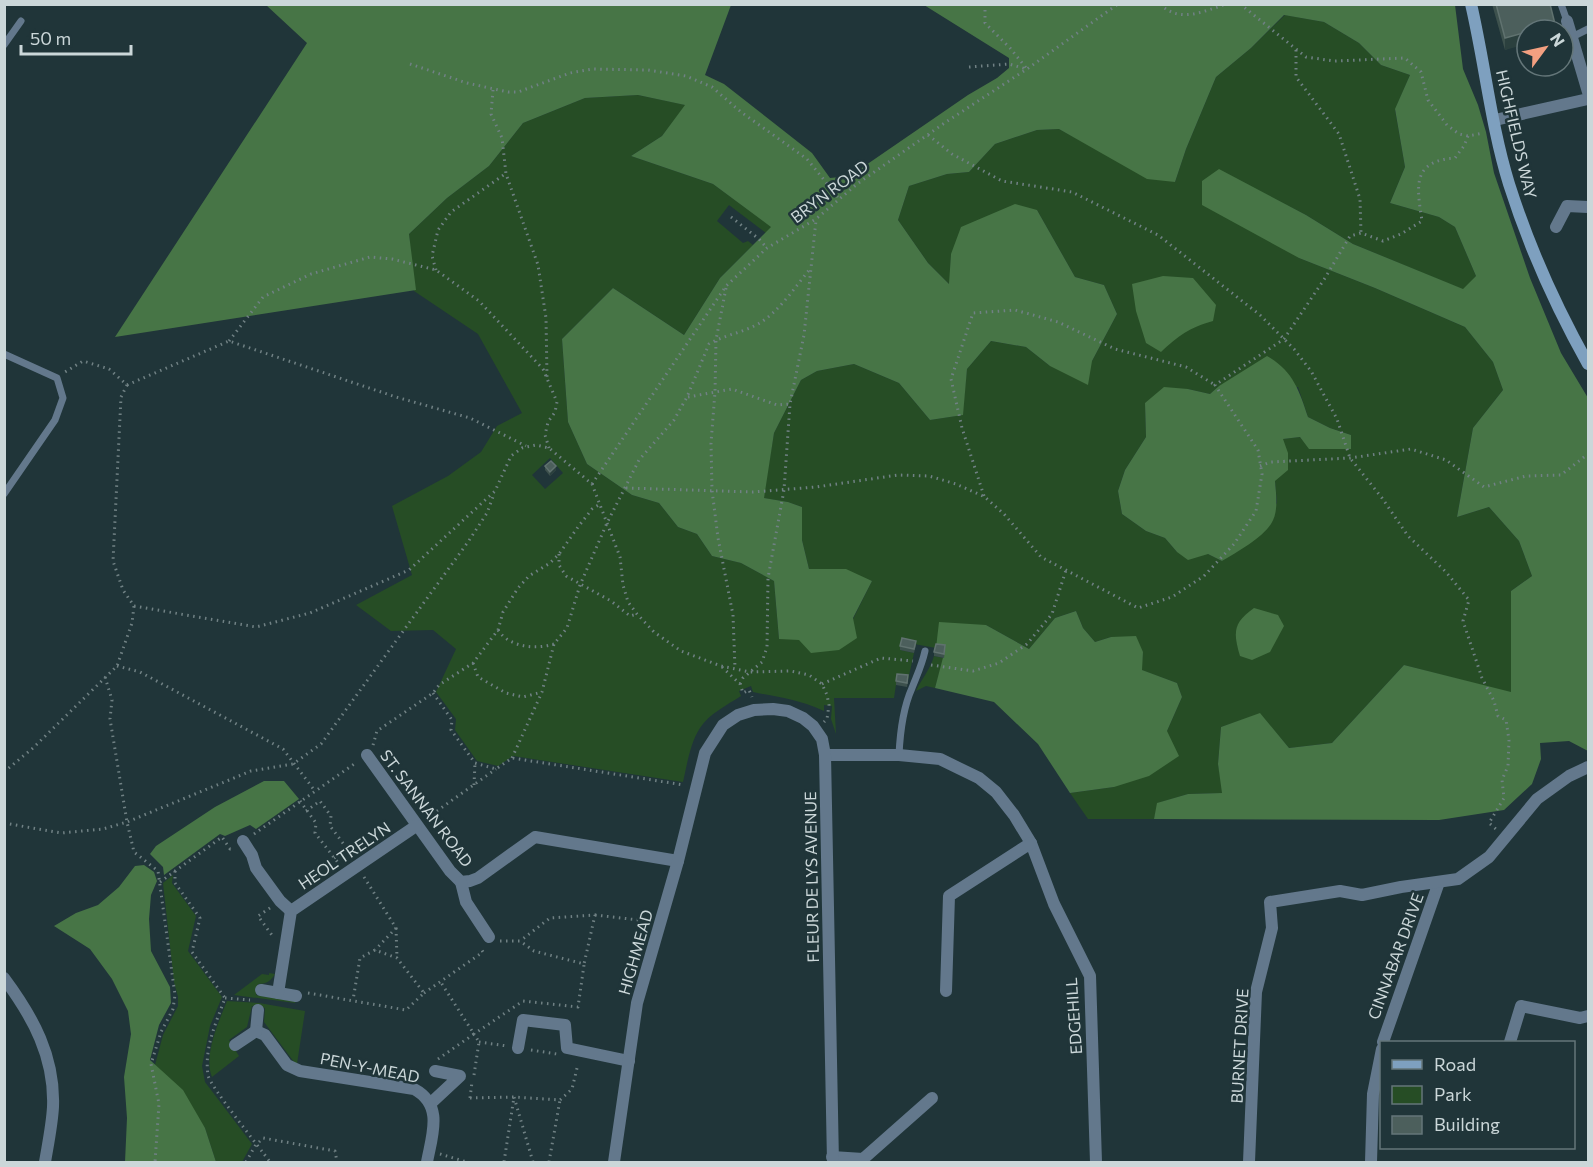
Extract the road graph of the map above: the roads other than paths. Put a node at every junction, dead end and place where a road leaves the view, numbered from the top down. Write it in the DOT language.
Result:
graph roads {
  1 [pos="1471,4"];
  2 [pos="21,21"];
  3 [pos="4,45"];
  4 [pos="1575,48"];
  5 [pos="1588,93"];
  6 [pos="1588,99"];
  7 [pos="1496,125"];
  8 [pos="1588,207"];
  9 [pos="1556,228"];
  10 [pos="4,354"];
  11 [pos="1588,364"];
  12 [pos="4,494"];
  13 [pos="925,651"];
  14 [pos="816,730"];
  15 [pos="366,754"];
  16 [pos="899,754"];
  17 [pos="825,755"];
  18 [pos="1588,767"];
  19 [pos="416,826"];
  20 [pos="243,841"];
  21 [pos="1031,843"];
  22 [pos="678,861"];
  23 [pos="461,882"];
  24 [pos="1439,882"];
  25 [pos="291,912"];
  26 [pos="487,943"];
  27 [pos="4,978"];
  28 [pos="946,991"];
  29 [pos="278,993"];
  30 [pos="299,996"];
  31 [pos="1588,1016"];
  32 [pos="256,1031"];
  33 [pos="1383,1041"];
  34 [pos="1510,1041"];
  35 [pos="235,1045"];
  36 [pos="518,1048"];
  37 [pos="1380,1059"];
  38 [pos="629,1061"];
  39 [pos="435,1071"];
  40 [pos="932,1098"];
  41 [pos="431,1103"];
  42 [pos="428,1157"];
  43 [pos="832,1160"];
  44 [pos="45,1162"];
  45 [pos="614,1162"];
  46 [pos="1096,1162"];
  47 [pos="1249,1162"];
  48 [pos="1371,1162"];
  1 -- 7 [label="main road, HIGHFIELDS WAY"];
  2 -- 3 [label="lane"];
  4 -- 5 [label="street"];
  6 -- 7 [label="street"];
  7 -- 11 [label="main road, HIGHFIELDS WAY"];
  8 -- 9 [label="street"];
  10 -- 12 [label="lane"];
  13 -- 16 [label="lane"];
  14 -- 17 [label="street, FLEUR DE LYS AVENUE"];
  14 -- 22 [label="street, HIGHMEAD"];
  15 -- 19 [label="street, ST. SANNAN ROAD"];
  16 -- 17 [label="street, EDGEHILL"];
  16 -- 21 [label="street, EDGEHILL"];
  17 -- 43 [label="street, FLEUR DE LYS AVENUE"];
  18 -- 24 [label="street, BURNET DRIVE"];
  19 -- 23 [label="street, ST. SANNAN ROAD"];
  19 -- 25 [label="street, HEOL TRELYN"];
  20 -- 25 [label="street, HEOL TRELYN"];
  21 -- 28 [label="street"];
  21 -- 46 [label="street, EDGEHILL"];
  22 -- 23 [label="street, ST. SANNAN ROAD"];
  22 -- 38 [label="street, HIGHMEAD"];
  23 -- 26 [label="street, ST. SANNAN ROAD"];
  24 -- 33 [label="street, CINNABAR DRIVE"];
  24 -- 47 [label="street, BURNET DRIVE"];
  25 -- 29 [label="street, HEOL TRELYN"];
  27 -- 44 [label="street"];
  29 -- 30 [label="street"];
  29 -- 32 [label="street"];
  31 -- 34 [label="street"];
  32 -- 35 [label="street"];
  32 -- 41 [label="street, PEN-Y-MEAD"];
  36 -- 38 [label="street"];
  37 -- 48 [label="street"];
  38 -- 45 [label="street, HIGHMEAD"];
  39 -- 41 [label="street"];
  40 -- 43 [label="street"];
  41 -- 42 [label="street, PEN-Y-MEAD"];
}
